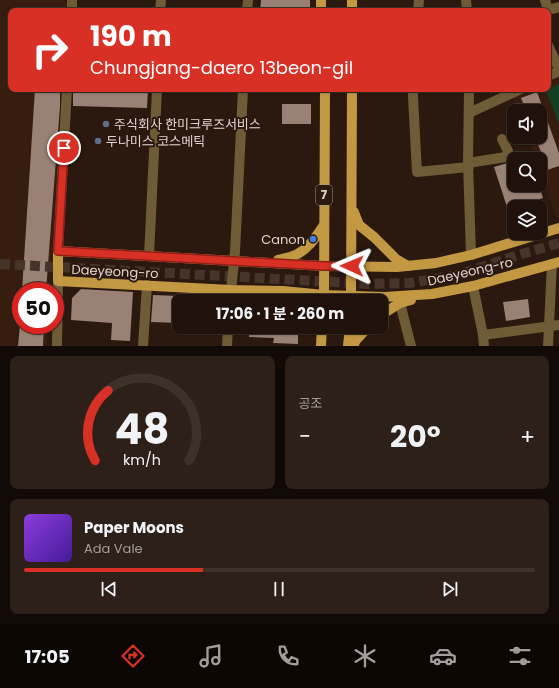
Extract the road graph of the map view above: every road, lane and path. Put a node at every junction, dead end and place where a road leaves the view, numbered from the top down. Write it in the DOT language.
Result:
graph roads {
  1 [pos="546,7"];
  2 [pos="559,7"];
  3 [pos="551,52"];
  4 [pos="559,70"];
  5 [pos="67,92"];
  6 [pos="156,92"];
  7 [pos="243,92"];
  8 [pos="325,92"];
  9 [pos="352,92"];
  10 [pos="414,92"];
  11 [pos="469,92"];
  12 [pos="514,92"];
  13 [pos="469,113"];
  14 [pos="502,139"];
  15 [pos="468,165"];
  16 [pos="352,207"];
  17 [pos="324,225"];
  18 [pos="559,228"];
  19 [pos="58,251"];
  20 [pos="149,256"];
  21 [pos="471,256"];
  22 [pos="234,261"];
  23 [pos="270,262"];
  24 [pos="556,263"];
  25 [pos="324,266"];
  26 [pos="352,266"];
  27 [pos="408,266"];
  28 [pos="58,280"];
  29 [pos="147,286"];
  30 [pos="473,286"];
  31 [pos="231,290"];
  32 [pos="283,291"];
  33 [pos="231,294"];
  34 [pos="287,294"];
  35 [pos="301,294"];
  36 [pos="324,294"];
  37 [pos="352,294"];
  38 [pos="432,294"];
  39 [pos="388,297"];
  40 [pos="400,303"];
  41 [pos="388,311"];
  42 [pos="554,326"];
  43 [pos="228,334"];
  44 [pos="349,334"];
  45 [pos="362,334"];
  46 [pos="483,334"];
  47 [pos="57,346"];
  48 [pos="143,346"];
  49 [pos="227,346"];
  50 [pos="348,346"];
  51 [pos="353,346"];
  52 [pos="411,346"];
  53 [pos="484,346"];
  54 [pos="548,346"];
  1 -- 2 [label="street"];
  3 -- 4 [label="street"];
  5 -- 19 [label="street"];
  6 -- 20 [label="street"];
  7 -- 22 [label="street"];
  8 -- 17 [label="main road, 7"];
  9 -- 16 [label="main road"];
  10 -- 15 [label="street"];
  11 -- 13 [label="street"];
  12 -- 13 [label="street"];
  13 -- 15 [label="street"];
  14 -- 15 [label="street"];
  15 -- 21 [label="street"];
  16 -- 26 [label="main road"];
  16 -- 27 [label="main road"];
  17 -- 23 [label="main road"];
  17 -- 25 [label="main road, 7"];
  18 -- 21 [label="main road, Daeyeong-ro"];
  19 -- 20 [label="main road, Daeyeong-ro"];
  19 -- 28 [label="main road, Daeyeong-ro"];
  20 -- 22 [label="main road, Daeyeong-ro"];
  21 -- 27 [label="main road, Daeyeong-ro"];
  22 -- 23 [label="main road, Daeyeong-ro"];
  22 -- 31 [label="street"];
  23 -- 25 [label="main road, Daeyeong-ro"];
  24 -- 30 [label="main road, Daeyeong-ro"];
  24 -- 42 [label="street"];
  25 -- 26 [label="main road, Daeyeong-ro"];
  25 -- 36 [label="main road, 7"];
  26 -- 27 [label="main road, Daeyeong-ro"];
  26 -- 37 [label="main road"];
  28 -- 29 [label="main road, Daeyeong-ro"];
  28 -- 47 [label="street"];
  29 -- 31 [label="main road, Daeyeong-ro"];
  29 -- 48 [label="street"];
  30 -- 38 [label="main road, Daeyeong-ro"];
  30 -- 46 [label="street"];
  31 -- 32 [label="main road, Daeyeong-ro"];
  31 -- 33 [label="street"];
  32 -- 34 [label="main road"];
  32 -- 35 [label="main road, Daeyeong-ro"];
  38 -- 39 [label="main road, Daeyeong-ro"];
  38 -- 40 [label="main road"];
  40 -- 41 [label="main road"];
  40 -- 52 [label="street"];
  42 -- 46 [label="street"];
  42 -- 54 [label="street"];
  43 -- 49 [label="street"];
  44 -- 50 [label="main road"];
  45 -- 51 [label="main road"];
  46 -- 53 [label="street"];
}
